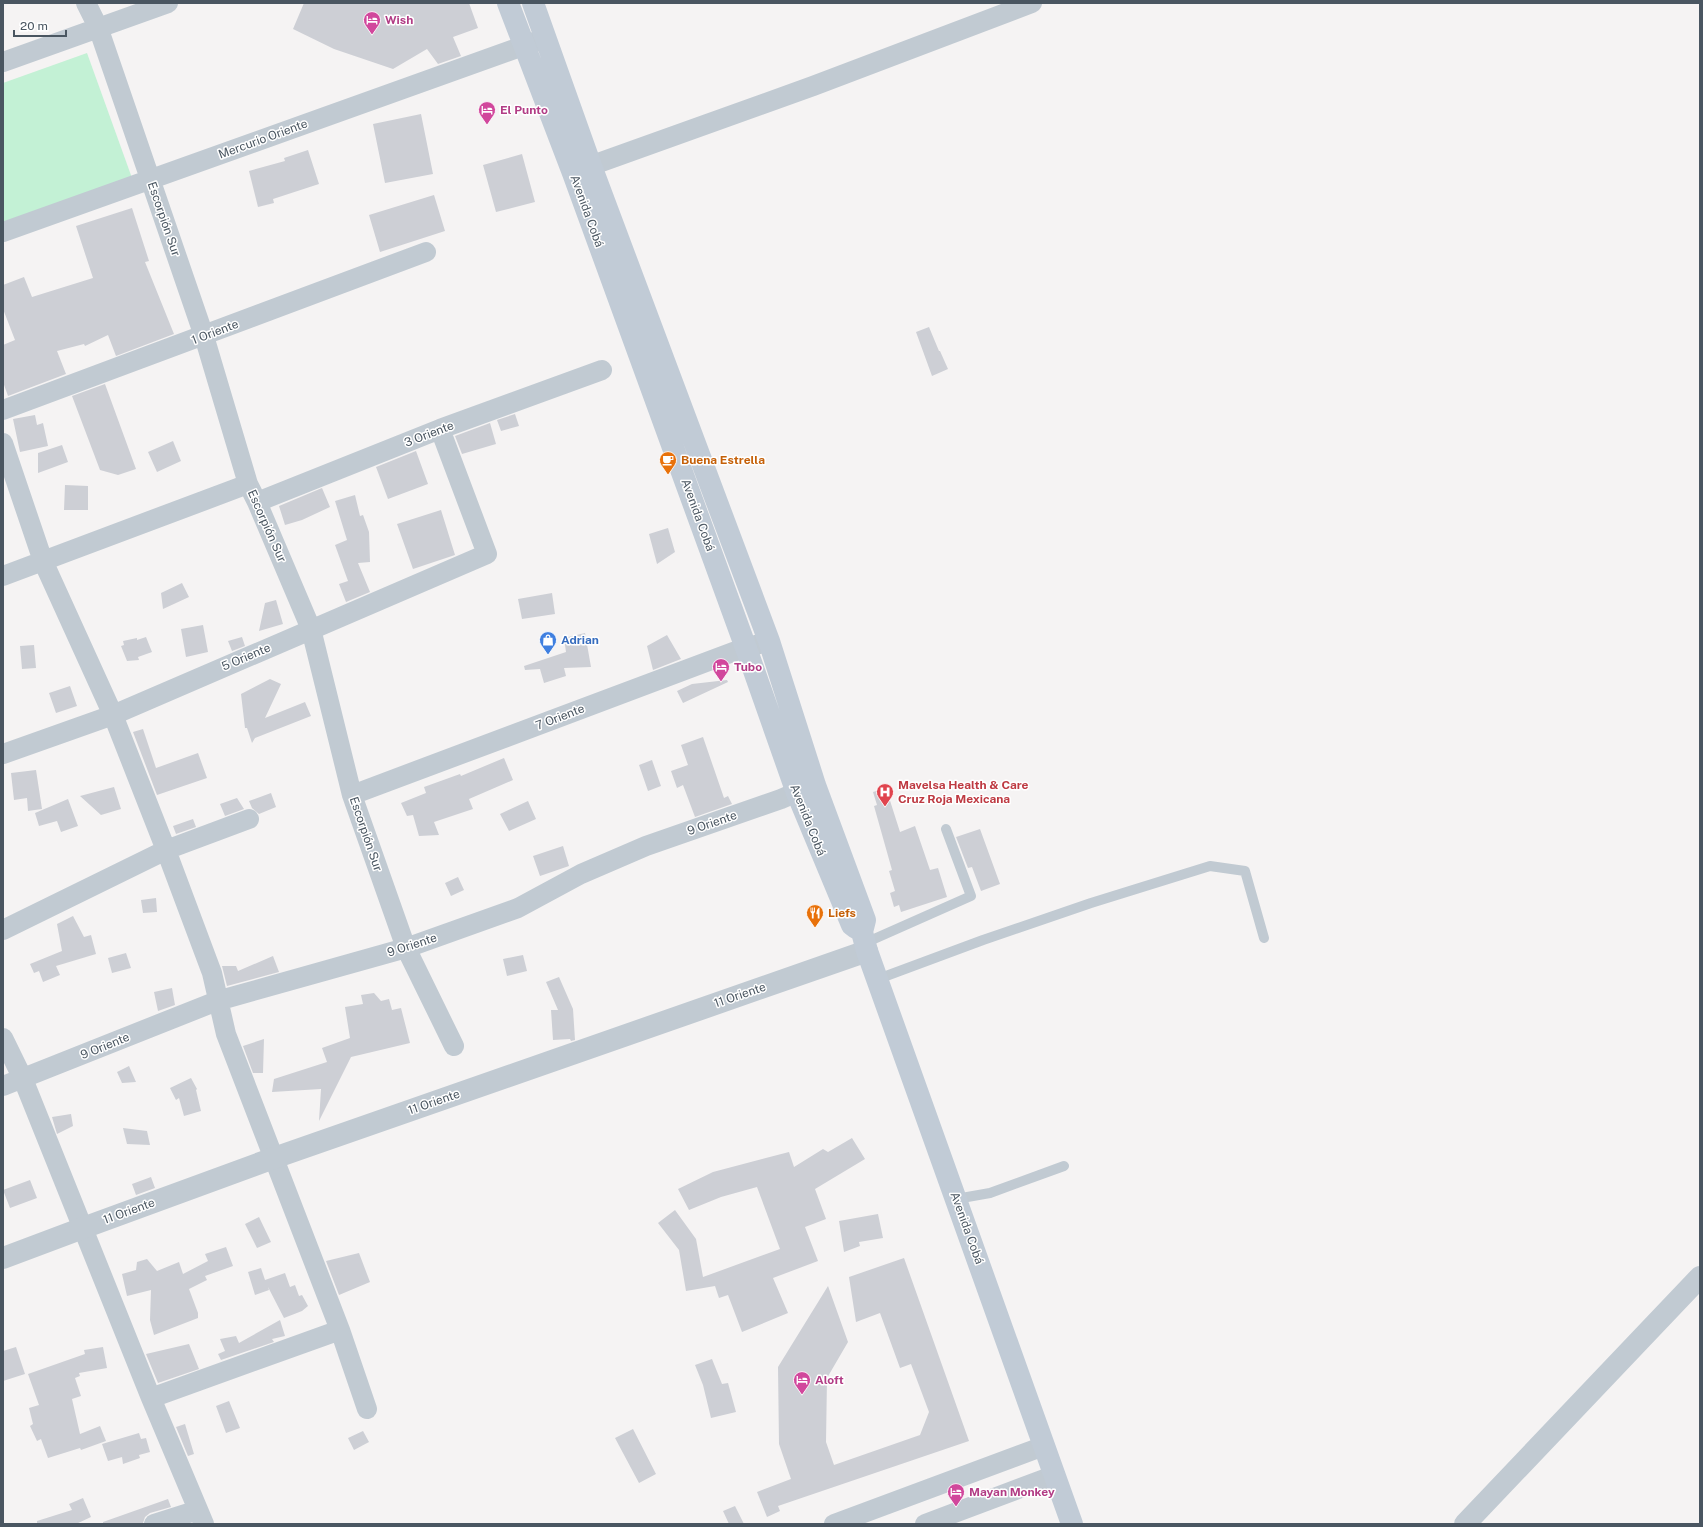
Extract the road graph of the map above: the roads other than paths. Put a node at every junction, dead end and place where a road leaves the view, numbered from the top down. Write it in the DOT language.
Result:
graph roads {
  1 [pos="86,3"];
  2 [pos="168,3"];
  3 [pos="508,3"];
  4 [pos="533,3"];
  5 [pos="1032,3"];
  6 [pos="98,27"];
  7 [pos="546,38"];
  8 [pos="524,46"];
  9 [pos="3,62"];
  10 [pos="582,170"];
  11 [pos="150,179"];
  12 [pos="3,232"];
  13 [pos="426,252"];
  14 [pos="204,336"];
  15 [pos="602,370"];
  16 [pos="3,410"];
  17 [pos="440,429"];
  18 [pos="3,443"];
  19 [pos="248,484"];
  20 [pos="257,502"];
  21 [pos="43,561"];
  22 [pos="3,576"];
  23 [pos="311,629"];
  24 [pos="769,640"];
  25 [pos="746,648"];
  26 [pos="113,715"];
  27 [pos="3,754"];
  28 [pos="806,789"];
  29 [pos="352,795"];
  30 [pos="249,819"];
  31 [pos="946,829"];
  32 [pos="166,850"];
  33 [pos="3,930"];
  34 [pos="1264,938"];
  35 [pos="865,942"];
  36 [pos="406,948"];
  37 [pos="878,979"];
  38 [pos="217,1001"];
  39 [pos="3,1038"];
  40 [pos="454,1046"];
  41 [pos="23,1079"];
  42 [pos="3,1086"];
  43 [pos="274,1158"];
  44 [pos="1064,1166"];
  45 [pos="956,1199"];
  46 [pos="83,1228"];
  47 [pos="3,1258"];
  48 [pos="1700,1276"];
  49 [pos="340,1330"];
  50 [pos="151,1398"];
  51 [pos="367,1409"];
  52 [pos="1044,1446"];
  53 [pos="1055,1475"];
  54 [pos="200,1517"];
  55 [pos="154,1524"];
  56 [pos="834,1524"];
  57 [pos="925,1524"];
  58 [pos="1072,1524"];
  59 [pos="1465,1524"];
  1 -- 6 [label="street, Escorpión Sur"];
  2 -- 6 [label="street"];
  3 -- 8 [label="main road, Avenida Cobá"];
  4 -- 7 [label="main road, Avenida Cobá"];
  5 -- 10 [label="street"];
  6 -- 9 [label="street"];
  6 -- 11 [label="street, Escorpión Sur"];
  7 -- 8 [label="street, Mercurio Oriente"];
  7 -- 10 [label="main road, Avenida Cobá"];
  8 -- 10 [label="main road, Avenida Cobá"];
  8 -- 11 [label="street, Mercurio Oriente"];
  10 -- 24 [label="main road, Avenida Cobá"];
  10 -- 25 [label="main road, Avenida Cobá"];
  11 -- 12 [label="street, Mercurio Oriente"];
  11 -- 14 [label="street, Escorpión Sur"];
  13 -- 14 [label="street, 1 Oriente"];
  14 -- 16 [label="street, 1 Oriente"];
  14 -- 19 [label="street, Escorpión Sur"];
  15 -- 17 [label="street, 3 Oriente"];
  17 -- 20 [label="street, 3 Oriente"];
  17 -- 23 [label="street, 5 Oriente"];
  18 -- 21 [label="street"];
  19 -- 20 [label="street, Escorpión Sur"];
  19 -- 21 [label="street"];
  20 -- 23 [label="street, Escorpión Sur"];
  21 -- 22 [label="street"];
  21 -- 26 [label="street"];
  23 -- 26 [label="street, 5 Oriente"];
  23 -- 29 [label="street, Escorpión Sur"];
  24 -- 25 [label="street, 7 Oriente"];
  24 -- 28 [label="main road, Avenida Cobá"];
  25 -- 28 [label="main road, Avenida Cobá"];
  25 -- 29 [label="street, 7 Oriente"];
  26 -- 27 [label="street, 5 Oriente"];
  26 -- 32 [label="street"];
  28 -- 35 [label="main road, Avenida Cobá"];
  28 -- 36 [label="street, 9 Oriente"];
  29 -- 36 [label="street, Escorpión Sur"];
  30 -- 32 [label="street"];
  31 -- 35 [label="lane"];
  32 -- 33 [label="street"];
  32 -- 38 [label="street"];
  34 -- 37 [label="lane"];
  35 -- 37 [label="main road, Avenida Cobá"];
  35 -- 43 [label="street, 11 Oriente"];
  36 -- 38 [label="street, 9 Oriente"];
  36 -- 40 [label="street, Escorpión Sur"];
  37 -- 45 [label="main road, Avenida Cobá"];
  38 -- 41 [label="street, 9 Oriente"];
  38 -- 43 [label="street"];
  39 -- 41 [label="street"];
  41 -- 42 [label="street, 9 Oriente"];
  41 -- 46 [label="street"];
  43 -- 46 [label="street, 11 Oriente"];
  43 -- 49 [label="street"];
  44 -- 45 [label="lane"];
  45 -- 52 [label="main road, Avenida Cobá"];
  46 -- 47 [label="street, 11 Oriente"];
  46 -- 50 [label="street"];
  48 -- 59 [label="street"];
  49 -- 50 [label="street"];
  49 -- 51 [label="street"];
  50 -- 54 [label="street"];
  52 -- 53 [label="main road, Avenida Cobá"];
  52 -- 56 [label="street"];
  53 -- 57 [label="street"];
  53 -- 58 [label="main road, Avenida Cobá"];
  54 -- 55 [label="street"];
}
